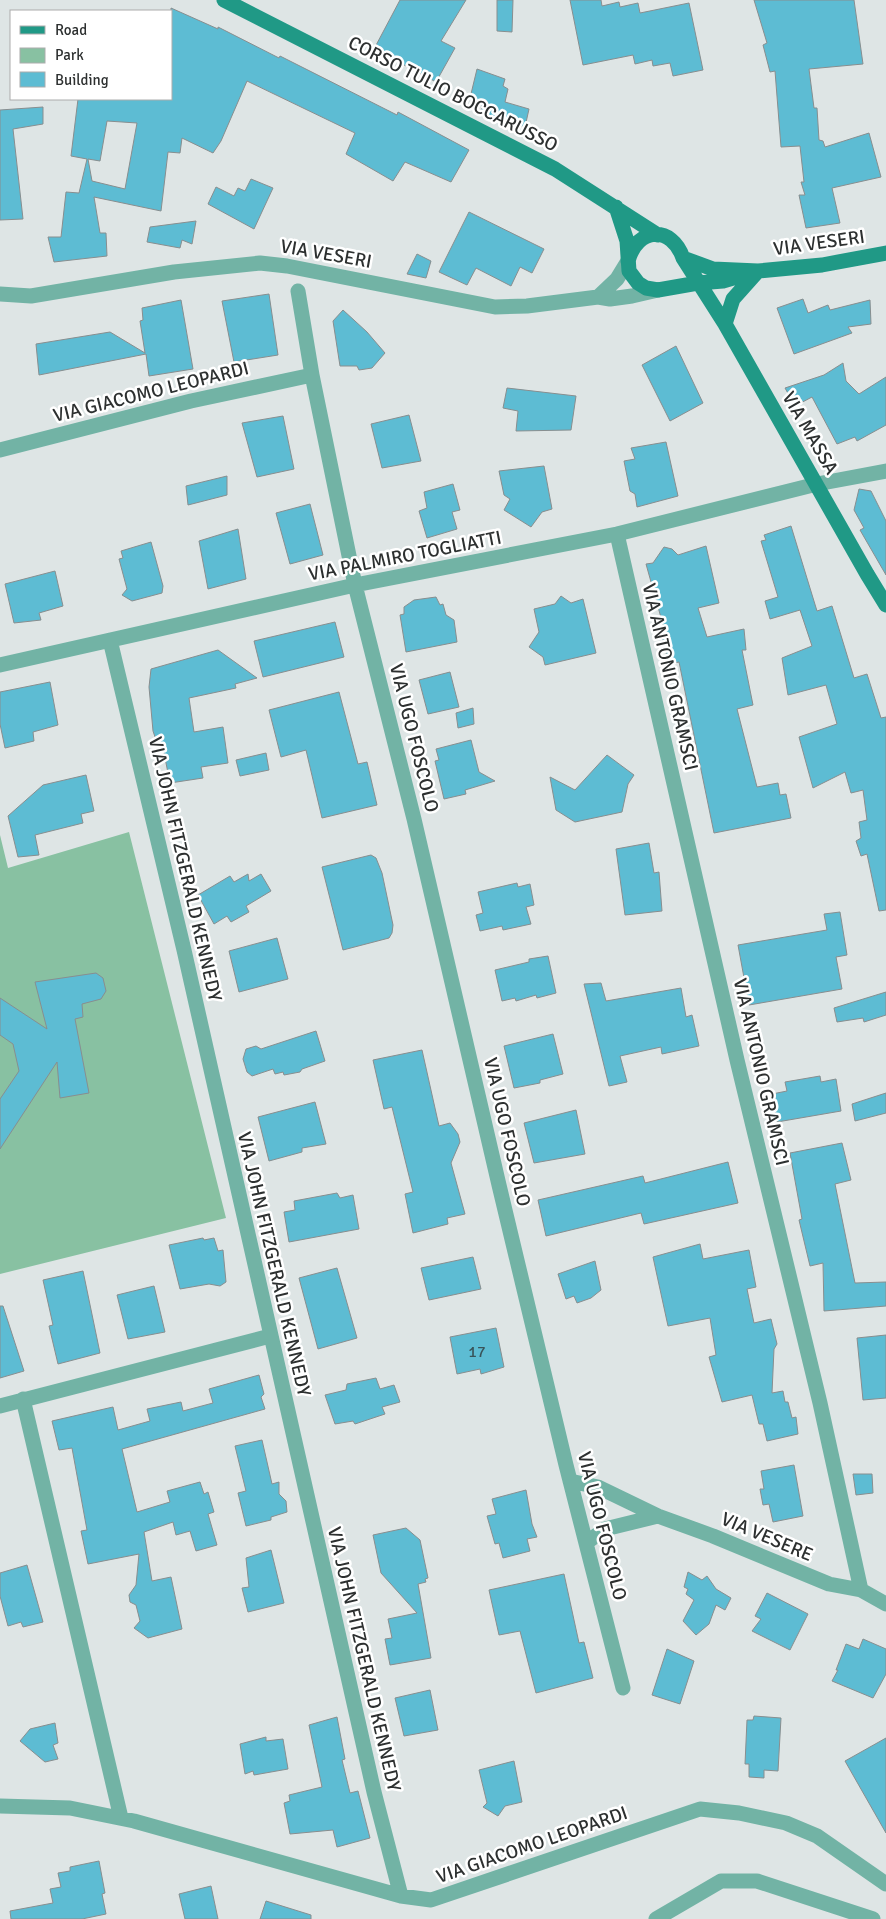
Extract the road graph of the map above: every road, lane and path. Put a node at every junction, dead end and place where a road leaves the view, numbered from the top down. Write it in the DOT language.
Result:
graph roads {
  1 [pos="224,0"];
  2 [pos="616,207"];
  3 [pos="658,235"];
  4 [pos="886,253"];
  5 [pos="683,258"];
  6 [pos="628,261"];
  7 [pos="758,271"];
  8 [pos="698,283"];
  9 [pos="663,288"];
  10 [pos="298,291"];
  11 [pos="0,294"];
  12 [pos="598,297"];
  13 [pos="724,324"];
  14 [pos="312,374"];
  15 [pos="0,450"];
  16 [pos="886,472"];
  17 [pos="817,484"];
  18 [pos="618,534"];
  19 [pos="355,585"];
  20 [pos="886,605"];
  21 [pos="110,640"];
  22 [pos="0,665"];
  23 [pos="270,1336"];
  24 [pos="23,1399"];
  25 [pos="0,1406"];
  26 [pos="570,1481"];
  27 [pos="658,1516"];
  28 [pos="586,1543"];
  29 [pos="861,1590"];
  30 [pos="886,1604"];
  31 [pos="623,1688"];
  32 [pos="0,1806"];
  33 [pos="121,1818"];
  34 [pos="886,1884"];
  35 [pos="401,1896"];
  36 [pos="656,1919"];
  37 [pos="874,1919"];
  1 -- 2 [label="street, CORSO TULIO BOCCARUSSO"];
  2 -- 3 [label="street, CORSO TULIO BOCCARUSSO"];
  2 -- 6 [label="street"];
  3 -- 5 [label="street"];
  3 -- 6 [label="street"];
  4 -- 7 [label="street, VIA VESERI"];
  5 -- 7 [label="street, VIA VESERI"];
  5 -- 8 [label="street, VIA MASSA"];
  5 -- 9 [label="street"];
  6 -- 9 [label="street"];
  6 -- 12 [label="street"];
  7 -- 8 [label="street, VIA VESERI"];
  7 -- 13 [label="street"];
  8 -- 9 [label="street, VIA VESERI"];
  8 -- 13 [label="street, VIA MASSA"];
  9 -- 12 [label="street, VIA VESERI"];
  10 -- 14 [label="street"];
  11 -- 12 [label="street, VIA VESERI"];
  13 -- 17 [label="street, VIA MASSA"];
  14 -- 15 [label="street, VIA GIACOMO LEOPARDI"];
  14 -- 19 [label="street"];
  16 -- 17 [label="street, VIA PALMIRO TOGLIATTI"];
  17 -- 18 [label="street, VIA PALMIRO TOGLIATTI"];
  17 -- 20 [label="street, VIA MASSA"];
  18 -- 19 [label="street, VIA PALMIRO TOGLIATTI"];
  18 -- 29 [label="street, VIA ANTONIO GRAMSCI"];
  19 -- 21 [label="street, VIA PALMIRO TOGLIATTI"];
  19 -- 26 [label="street, VIA UGO FOSCOLO"];
  21 -- 22 [label="street, VIA PALMIRO TOGLIATTI"];
  21 -- 23 [label="street, VIA JOHN FITZGERALD KENNEDY"];
  23 -- 24 [label="street"];
  23 -- 35 [label="street, VIA JOHN FITZGERALD KENNEDY"];
  24 -- 25 [label="street"];
  24 -- 33 [label="street"];
  26 -- 27 [label="street, VIA VESERE"];
  26 -- 28 [label="street, VIA UGO FOSCOLO"];
  27 -- 28 [label="street"];
  27 -- 29 [label="street, VIA VESERE"];
  28 -- 31 [label="street, VIA UGO FOSCOLO"];
  29 -- 30 [label="street"];
  32 -- 33 [label="street, VIA GIACOMO LEOPARDI"];
  33 -- 35 [label="street, VIA GIACOMO LEOPARDI"];
  34 -- 35 [label="street, VIA GIACOMO LEOPARDI"];
  36 -- 37 [label="street"];
}
